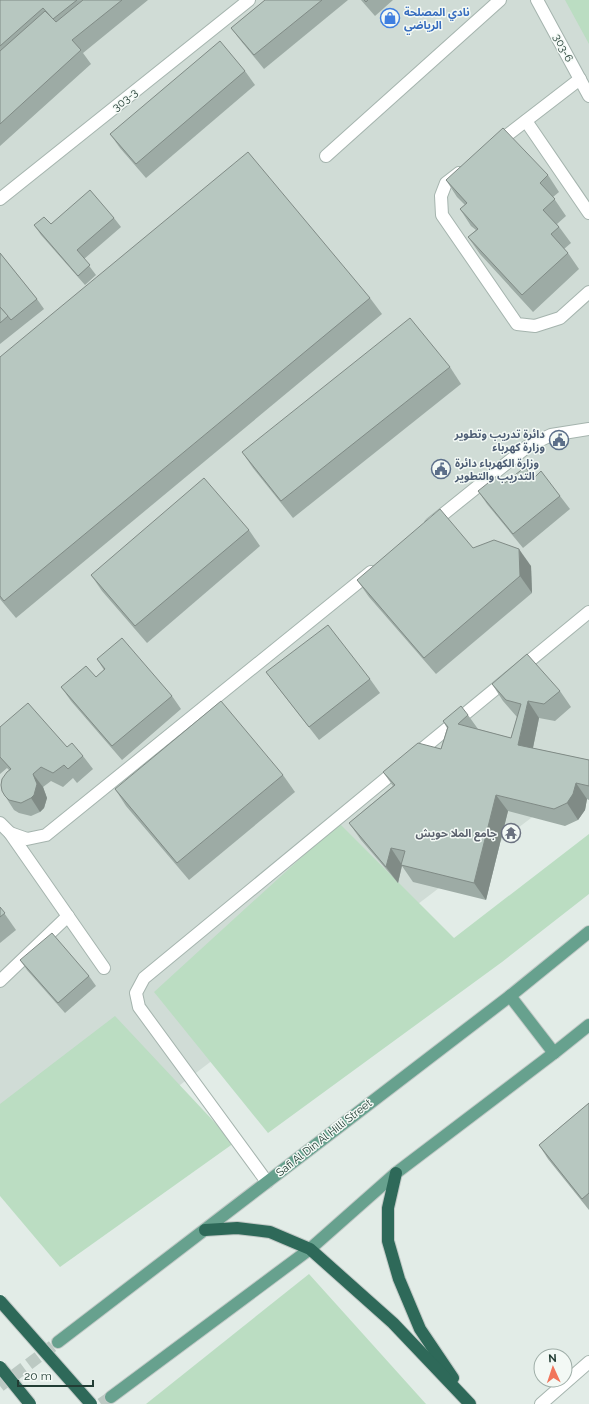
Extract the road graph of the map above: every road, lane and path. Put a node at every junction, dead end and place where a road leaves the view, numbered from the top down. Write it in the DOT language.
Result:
graph roads {
  1 [pos="249,0"];
  2 [pos="500,0"];
  3 [pos="537,0"];
  4 [pos="580,79"];
  5 [pos="589,96"];
  6 [pos="526,121"];
  7 [pos="489,150"];
  8 [pos="326,156"];
  9 [pos="471,164"];
  10 [pos="0,199"];
  11 [pos="589,213"];
  12 [pos="589,292"];
  13 [pos="589,429"];
  14 [pos="423,531"];
  15 [pos="380,566"];
  16 [pos="589,612"];
  17 [pos="0,823"];
  18 [pos="10,833"];
  19 [pos="68,916"];
  20 [pos="589,932"];
  21 [pos="104,968"];
  22 [pos="0,981"];
  23 [pos="510,996"];
  24 [pos="589,1025"];
  25 [pos="554,1053"];
  26 [pos="396,1173"];
  27 [pos="267,1182"];
  28 [pos="205,1230"];
  29 [pos="310,1249"];
  30 [pos="0,1301"];
  31 [pos="58,1342"];
  32 [pos="589,1362"];
  33 [pos="0,1367"];
  34 [pos="111,1397"];
  35 [pos="30,1404"];
  36 [pos="91,1404"];
  37 [pos="471,1404"];
  38 [pos="541,1404"];
  1 -- 10 [label="street, 303-3"];
  2 -- 8 [label="street"];
  3 -- 4 [label="street, 303-6"];
  4 -- 5 [label="street, 303-6"];
  4 -- 6 [label="street"];
  6 -- 7 [label="street"];
  6 -- 11 [label="street"];
  9 -- 12 [label="street"];
  13 -- 14 [label="street"];
  15 -- 18 [label="street"];
  16 -- 27 [label="street"];
  17 -- 18 [label="street"];
  18 -- 19 [label="street"];
  19 -- 21 [label="street"];
  19 -- 22 [label="street"];
  20 -- 23 [label="main road, Safi Al Din Al Hilli Street"];
  23 -- 25 [label="main road"];
  23 -- 27 [label="main road, Safi Al Din Al Hilli Street"];
  24 -- 25 [label="main road"];
  25 -- 26 [label="main road"];
  26 -- 29 [label="main road"];
  26 -- 37 [label="highway"];
  27 -- 28 [label="main road, Safi Al Din Al Hilli Street"];
  28 -- 29 [label="highway"];
  28 -- 31 [label="main road, Safi Al Din Al Hilli Street"];
  29 -- 34 [label="main road"];
  29 -- 37 [label="highway"];
  30 -- 36 [label="highway, bridge"];
  32 -- 38 [label="street"];
  33 -- 35 [label="highway, bridge"];
}
